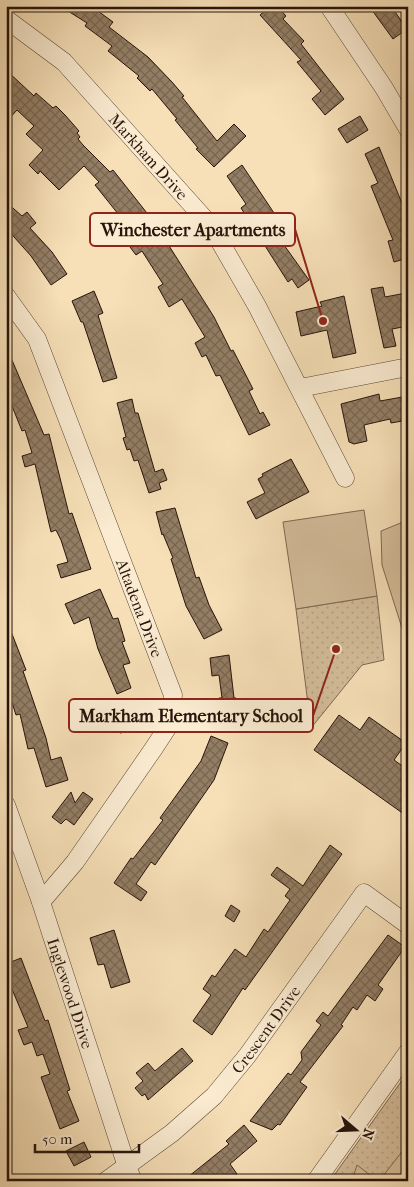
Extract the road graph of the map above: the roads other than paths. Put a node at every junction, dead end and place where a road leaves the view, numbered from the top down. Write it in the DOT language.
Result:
graph roads {
  1 [pos="329,6"];
  2 [pos="6,19"];
  3 [pos="408,129"];
  4 [pos="6,296"];
  5 [pos="408,367"];
  6 [pos="300,388"];
  7 [pos="345,478"];
  8 [pos="6,805"];
  9 [pos="41,902"];
  10 [pos="408,924"];
  11 [pos="408,1052"];
  12 [pos="130,1174"];
  13 [pos="106,1181"];
  14 [pos="316,1181"];
  1 -- 3 [label="street"];
  2 -- 6 [label="street, Markham Drive"];
  4 -- 9 [label="street, Altadena Drive"];
  5 -- 6 [label="street"];
  6 -- 7 [label="street, Markham Drive"];
  8 -- 9 [label="street, Inglewood Drive"];
  9 -- 12 [label="street, Inglewood Drive"];
  10 -- 12 [label="street, Crescent Drive"];
  11 -- 14 [label="street"];
  12 -- 13 [label="street, Crescent Drive"];
}
